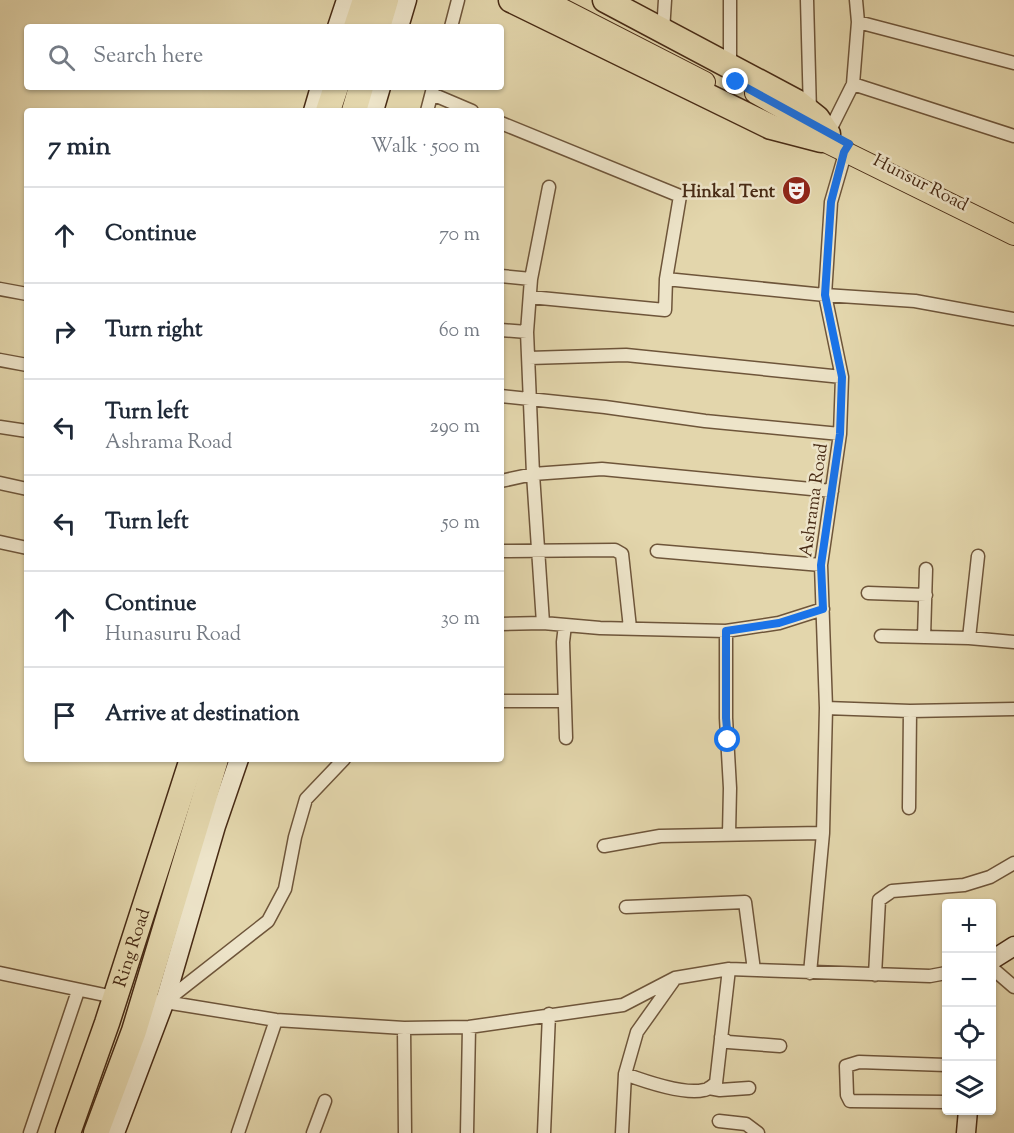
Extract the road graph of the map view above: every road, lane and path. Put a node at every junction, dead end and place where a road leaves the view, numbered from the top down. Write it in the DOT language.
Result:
graph roads {
  1 [pos="346,0"];
  2 [pos="365,0"];
  3 [pos="386,0"];
  4 [pos="407,0"];
  5 [pos="458,0"];
  6 [pos="511,0"];
  7 [pos="545,0"];
  8 [pos="573,0"];
  9 [pos="605,0"];
  10 [pos="665,0"];
  11 [pos="730,0"];
  12 [pos="807,0"];
  13 [pos="856,0"];
  14 [pos="858,22"];
  15 [pos="339,24"];
  16 [pos="357,24"];
  17 [pos="379,24"];
  18 [pos="400,24"];
  19 [pos="452,24"];
  20 [pos="663,31"];
  21 [pos="1014,63"];
  22 [pos="730,67"];
  23 [pos="853,84"];
  24 [pos="319,90"];
  25 [pos="335,90"];
  26 [pos="360,90"];
  27 [pos="380,90"];
  28 [pos="433,90"];
  29 [pos="314,108"];
  30 [pos="329,108"];
  31 [pos="355,108"];
  32 [pos="375,108"];
  33 [pos="428,108"];
  34 [pos="466,108"];
  35 [pos="779,112"];
  36 [pos="504,124"];
  37 [pos="828,133"];
  38 [pos="1014,136"];
  39 [pos="549,187"];
  40 [pos="1014,230"];
  41 [pos="1014,235"];
  42 [pos="504,276"];
  43 [pos="531,279"];
  44 [pos="666,279"];
  45 [pos="0,290"];
  46 [pos="24,294"];
  47 [pos="825,295"];
  48 [pos="530,297"];
  49 [pos="1014,319"];
  50 [pos="504,330"];
  51 [pos="527,332"];
  52 [pos="529,358"];
  53 [pos="0,360"];
  54 [pos="24,364"];
  55 [pos="842,377"];
  56 [pos="504,396"];
  57 [pos="531,399"];
  58 [pos="0,427"];
  59 [pos="24,431"];
  60 [pos="840,434"];
  61 [pos="533,474"];
  62 [pos="504,480"];
  63 [pos="0,483"];
  64 [pos="24,488"];
  65 [pos="832,491"];
  66 [pos="0,542"];
  67 [pos="24,547"];
  68 [pos="538,550"];
  69 [pos="504,551"];
  70 [pos="657,551"];
  71 [pos="978,556"];
  72 [pos="821,565"];
  73 [pos="926,568"];
  74 [pos="868,592"];
  75 [pos="926,595"];
  76 [pos="823,609"];
  77 [pos="543,623"];
  78 [pos="504,624"];
  79 [pos="565,625"];
  80 [pos="630,628"];
  81 [pos="726,631"];
  82 [pos="881,636"];
  83 [pos="924,637"];
  84 [pos="969,638"];
  85 [pos="1014,642"];
  86 [pos="504,701"];
  87 [pos="565,701"];
  88 [pos="826,708"];
  89 [pos="1014,709"];
  90 [pos="910,711"];
  91 [pos="566,738"];
  92 [pos="181,762"];
  93 [pos="191,762"];
  94 [pos="215,762"];
  95 [pos="238,762"];
  96 [pos="341,762"];
  97 [pos="909,808"];
  98 [pos="823,833"];
  99 [pos="729,834"];
  100 [pos="604,846"];
  101 [pos="1014,863"];
  102 [pos="626,907"];
  103 [pos="1014,946"];
  104 [pos="996,957"];
  105 [pos="729,969"];
  106 [pos="754,970"];
  107 [pos="996,971"];
  108 [pos="0,973"];
  109 [pos="810,973"];
  110 [pos="942,974"];
  111 [pos="875,975"];
  112 [pos="675,978"];
  113 [pos="1014,987"];
  114 [pos="78,991"];
  115 [pos="111,996"];
  116 [pos="154,1000"];
  117 [pos="549,1014"];
  118 [pos="276,1020"];
  119 [pos="469,1027"];
  120 [pos="404,1028"];
  121 [pos="721,1037"];
  122 [pos="780,1046"];
  123 [pos="942,1065"];
  124 [pos="625,1074"];
  125 [pos="709,1088"];
  126 [pos="748,1088"];
  127 [pos="325,1101"];
  128 [pos="942,1102"];
  129 [pos="968,1115"];
  130 [pos="719,1121"];
  131 [pos="30,1133"];
  132 [pos="61,1133"];
  133 [pos="68,1133"];
  134 [pos="96,1133"];
  135 [pos="115,1133"];
  136 [pos="238,1133"];
  137 [pos="313,1133"];
  138 [pos="405,1133"];
  139 [pos="467,1133"];
  140 [pos="544,1133"];
  141 [pos="622,1133"];
  142 [pos="758,1133"];
  143 [pos="966,1133"];
  1 -- 15 [label="street"];
  2 -- 16 [label="highway"];
  3 -- 17 [label="highway"];
  4 -- 18 [label="street"];
  5 -- 19 [label="street"];
  6 -- 37 [label="highway"];
  7 -- 35 [label="main road"];
  8 -- 35 [label="main road"];
  9 -- 20 [label="highway"];
  10 -- 20 [label="street"];
  11 -- 22 [label="street"];
  12 -- 37 [label="street"];
  13 -- 14 [label="street"];
  14 -- 21 [label="street"];
  14 -- 23 [label="street"];
  20 -- 22 [label="highway"];
  22 -- 37 [label="highway"];
  23 -- 37 [label="street"];
  23 -- 38 [label="street"];
  24 -- 29 [label="street"];
  25 -- 30 [label="highway"];
  26 -- 31 [label="highway"];
  27 -- 32 [label="street"];
  28 -- 33 [label="street"];
  28 -- 34 [label="street"];
  35 -- 37 [label="main road"];
  36 -- 44 [label="street"];
  37 -- 40 [label="main road, Hunsur Road"];
  37 -- 41 [label="main road"];
  37 -- 47 [label="street, Ashrama Road"];
  39 -- 43 [label="street"];
  42 -- 43 [label="street"];
  43 -- 48 [label="street"];
  44 -- 47 [label="street"];
  44 -- 48 [label="street"];
  45 -- 46 [label="street"];
  47 -- 49 [label="street"];
  47 -- 55 [label="street, Ashrama Road"];
  48 -- 51 [label="street"];
  50 -- 51 [label="street"];
  51 -- 52 [label="street"];
  52 -- 55 [label="street"];
  52 -- 57 [label="street"];
  53 -- 54 [label="street"];
  55 -- 60 [label="street, Ashrama Road"];
  56 -- 57 [label="street"];
  57 -- 60 [label="street"];
  57 -- 61 [label="street"];
  58 -- 59 [label="street"];
  60 -- 65 [label="street, Ashrama Road"];
  61 -- 62 [label="street"];
  61 -- 65 [label="street"];
  61 -- 68 [label="street"];
  63 -- 64 [label="street"];
  65 -- 72 [label="street, Ashrama Road"];
  66 -- 67 [label="street"];
  68 -- 69 [label="street"];
  68 -- 77 [label="street"];
  68 -- 80 [label="street"];
  70 -- 72 [label="street"];
  71 -- 84 [label="street"];
  72 -- 76 [label="street, Ashrama Road"];
  73 -- 75 [label="street"];
  74 -- 75 [label="street"];
  75 -- 83 [label="street"];
  76 -- 81 [label="street"];
  76 -- 88 [label="street, Ashrama Road"];
  77 -- 78 [label="street"];
  77 -- 79 [label="street"];
  79 -- 80 [label="street"];
  79 -- 87 [label="street"];
  80 -- 81 [label="street"];
  81 -- 99 [label="street"];
  82 -- 83 [label="street"];
  83 -- 84 [label="street"];
  84 -- 85 [label="street"];
  86 -- 87 [label="street"];
  87 -- 91 [label="street"];
  88 -- 90 [label="street"];
  88 -- 98 [label="street, Ashrama Road"];
  89 -- 90 [label="street"];
  90 -- 97 [label="street"];
  92 -- 115 [label="street"];
  93 -- 115 [label="highway, Ring Road"];
  94 -- 116 [label="highway, Ring Road"];
  95 -- 116 [label="street"];
  96 -- 116 [label="street"];
  98 -- 99 [label="street"];
  98 -- 109 [label="street, Ashrama Road"];
  99 -- 100 [label="street"];
  101 -- 111 [label="street"];
  102 -- 106 [label="street"];
  103 -- 104 [label="street"];
  105 -- 106 [label="street"];
  105 -- 112 [label="street"];
  105 -- 121 [label="street"];
  106 -- 109 [label="street"];
  107 -- 113 [label="street"];
  108 -- 114 [label="street"];
  109 -- 111 [label="street"];
  110 -- 111 [label="street"];
  112 -- 117 [label="street"];
  112 -- 124 [label="street"];
  114 -- 115 [label="street"];
  114 -- 131 [label="street"];
  115 -- 132 [label="street"];
  115 -- 133 [label="highway, Ring Road"];
  116 -- 118 [label="street"];
  116 -- 134 [label="highway, Ring Road"];
  116 -- 135 [label="street"];
  117 -- 119 [label="street"];
  117 -- 140 [label="street"];
  118 -- 120 [label="street"];
  118 -- 136 [label="street"];
  119 -- 120 [label="street"];
  119 -- 139 [label="street"];
  120 -- 138 [label="street"];
  121 -- 122 [label="street"];
  121 -- 125 [label="street"];
  123 -- 128 [label="street"];
  124 -- 125 [label="street"];
  124 -- 141 [label="street"];
  125 -- 126 [label="street"];
  127 -- 137 [label="street"];
  129 -- 143 [label="street"];
  130 -- 142 [label="street"];
}
